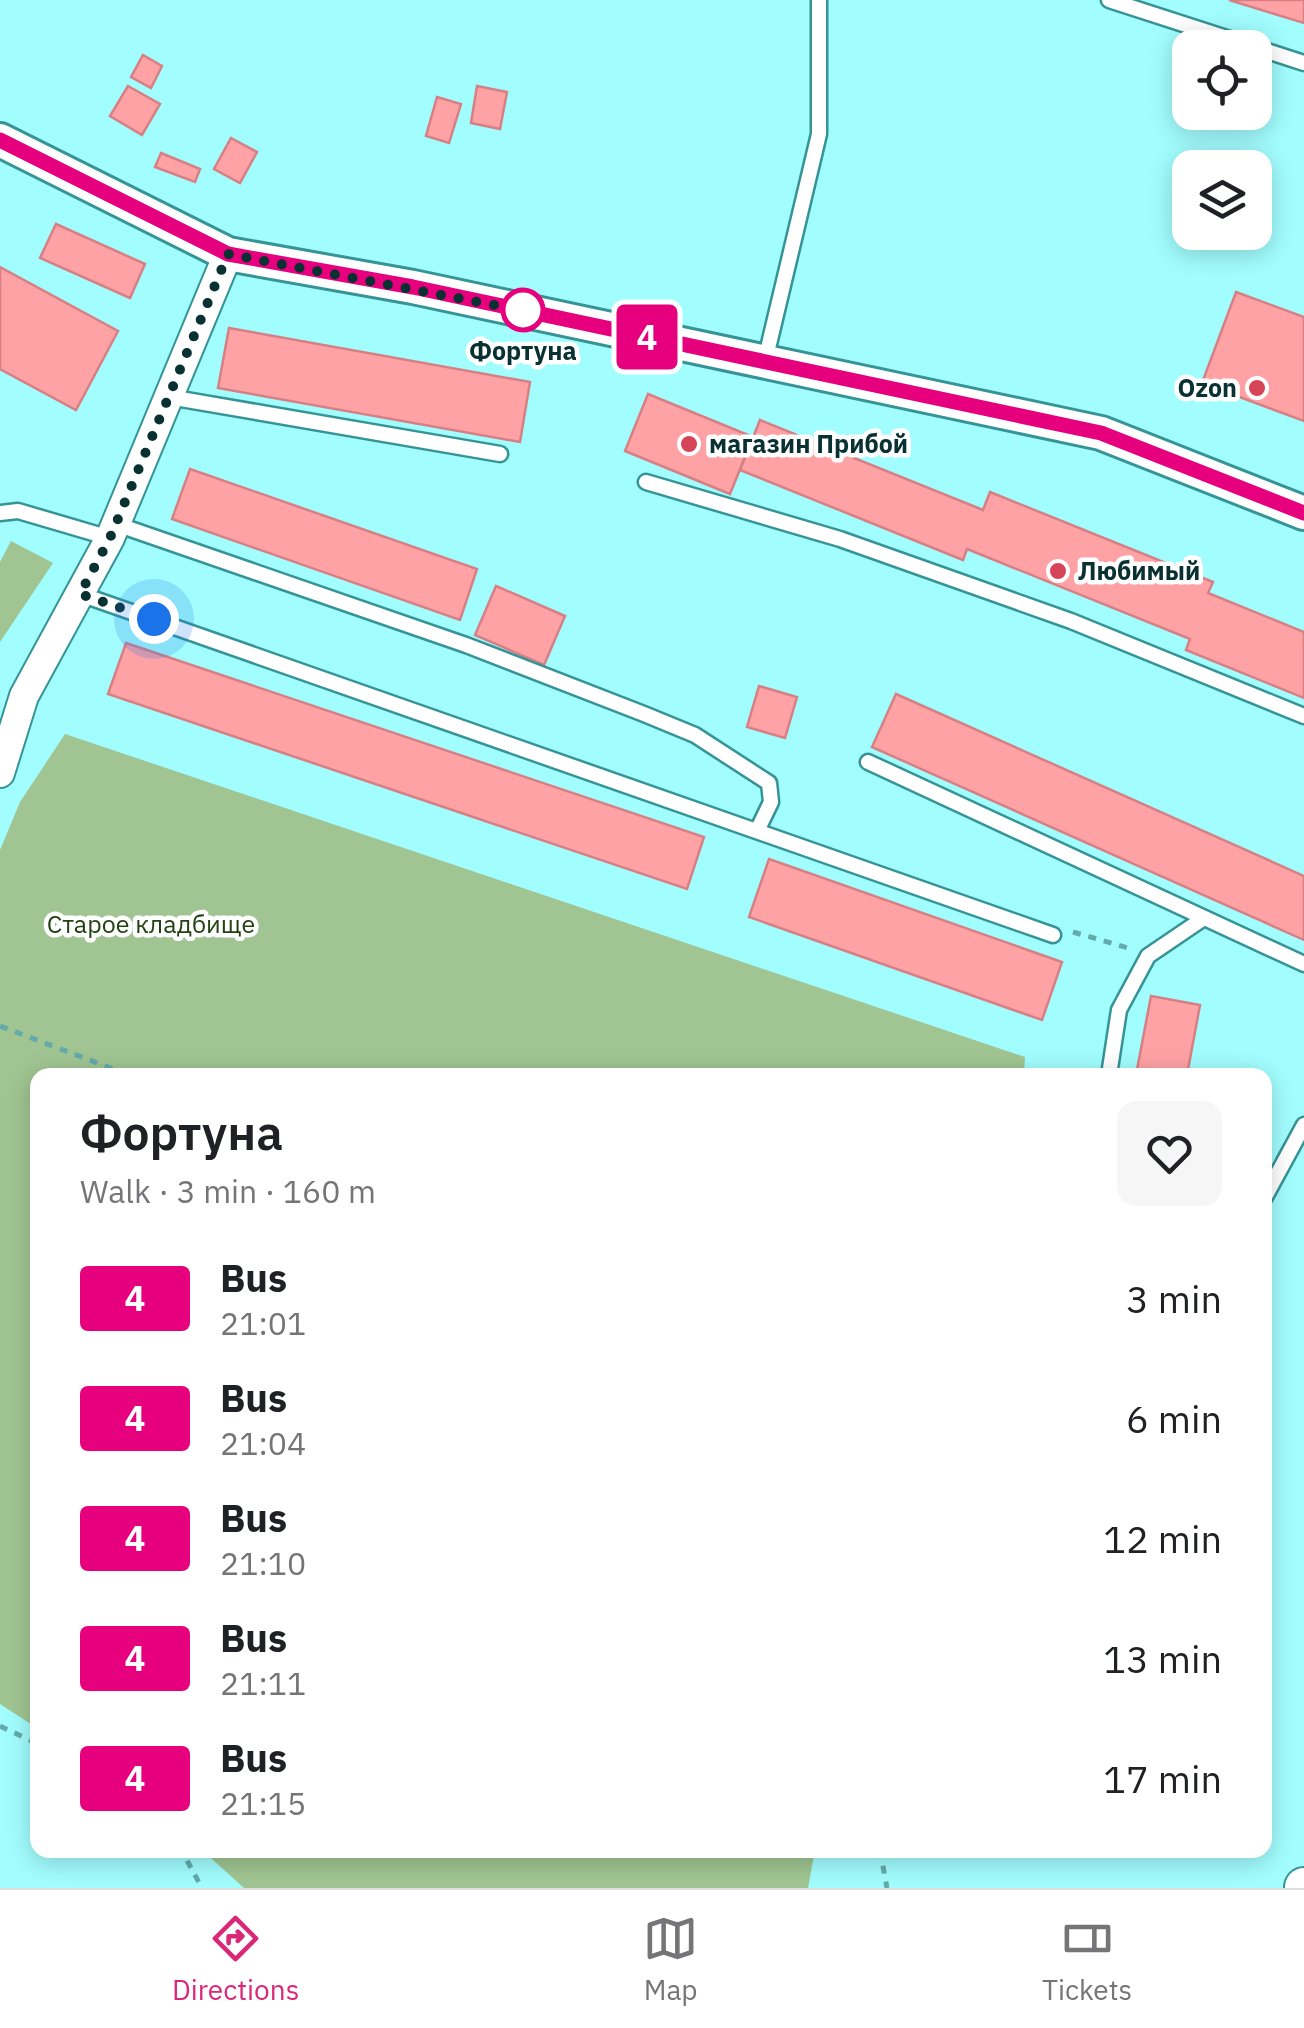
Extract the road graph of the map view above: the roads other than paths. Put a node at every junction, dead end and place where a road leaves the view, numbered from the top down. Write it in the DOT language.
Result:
graph roads {
  1 [pos="819,0"];
  2 [pos="1108,0"];
  3 [pos="1304,62"];
  4 [pos="0,140"];
  5 [pos="228,254"];
  6 [pos="765,362"];
  7 [pos="169,397"];
  8 [pos="500,454"];
  9 [pos="646,482"];
  10 [pos="0,512"];
  11 [pos="1304,513"];
  12 [pos="113,531"];
  13 [pos="80,594"];
  14 [pos="1304,716"];
  15 [pos="868,762"];
  16 [pos="0,774"];
  17 [pos="758,831"];
  18 [pos="1204,918"];
  19 [pos="1053,935"];
  20 [pos="1304,964"];
  21 [pos="1109,1068"];
  22 [pos="1304,1125"];
  23 [pos="1272,1184"];
  1 -- 6 [label="lane"];
  2 -- 3 [label="lane"];
  4 -- 5 [label="street"];
  5 -- 6 [label="street"];
  5 -- 7 [label="street"];
  6 -- 11 [label="street"];
  7 -- 8 [label="lane"];
  7 -- 12 [label="street"];
  9 -- 14 [label="lane"];
  10 -- 12 [label="lane"];
  12 -- 13 [label="street"];
  12 -- 17 [label="lane"];
  13 -- 16 [label="street"];
  13 -- 17 [label="lane"];
  15 -- 18 [label="lane"];
  17 -- 19 [label="lane"];
  18 -- 20 [label="lane"];
  18 -- 21 [label="lane"];
  22 -- 23 [label="lane"];
}
